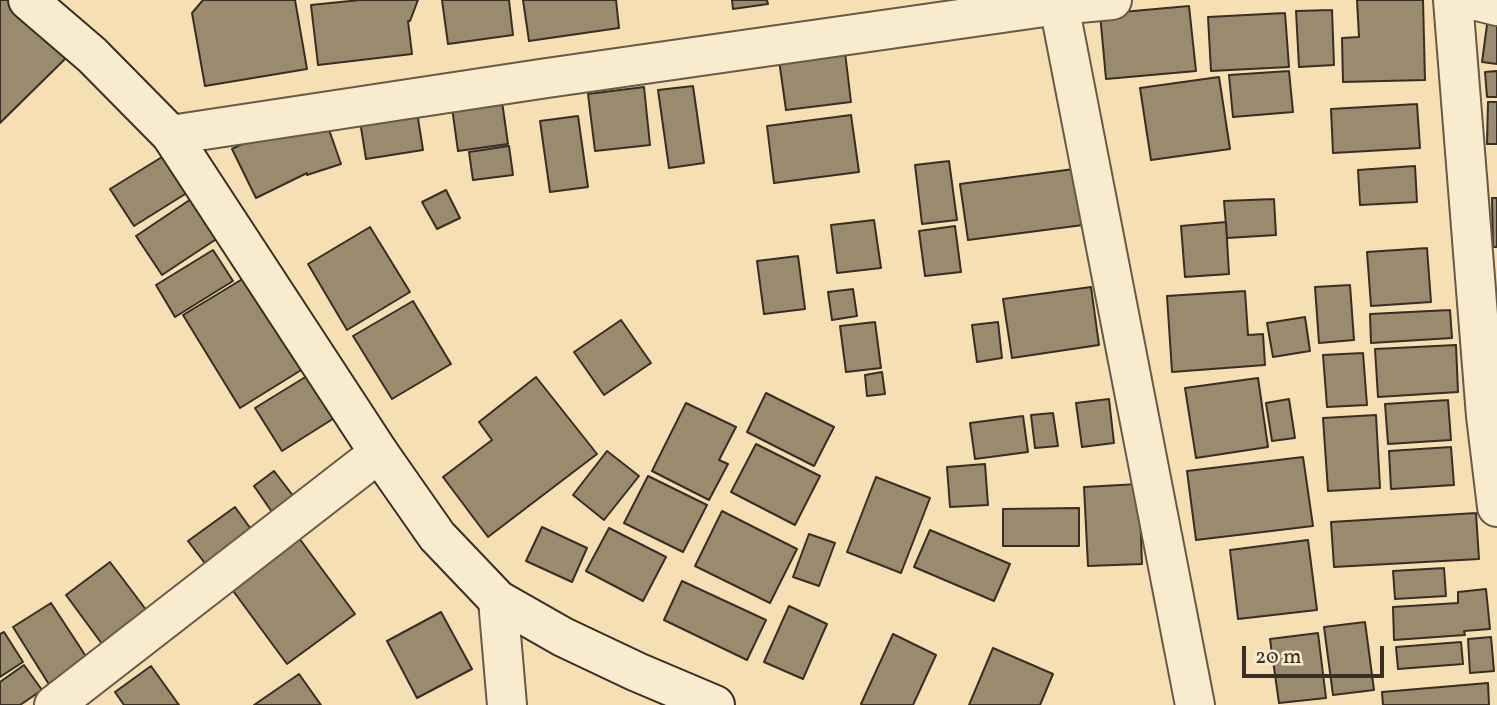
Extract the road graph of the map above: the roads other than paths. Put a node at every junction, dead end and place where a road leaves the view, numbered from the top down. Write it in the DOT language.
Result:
graph roads {
  1 [pos="28,0"];
  2 [pos="1112,0"];
  3 [pos="1453,0"];
  4 [pos="1474,0"];
  5 [pos="1058,3"];
  6 [pos="1497,6"];
  7 [pos="171,135"];
  8 [pos="379,453"];
  9 [pos="1497,507"];
  10 [pos="498,600"];
  11 [pos="54,705"];
  12 [pos="507,705"];
  13 [pos="715,705"];
  14 [pos="1195,705"];
  1 -- 7 [label="street"];
  2 -- 5 [label="street"];
  3 -- 9 [label="street"];
  4 -- 6 [label="street"];
  5 -- 7 [label="street"];
  5 -- 14 [label="street"];
  7 -- 8 [label="street"];
  8 -- 10 [label="street"];
  8 -- 11 [label="street"];
  10 -- 12 [label="street"];
  10 -- 13 [label="street"];
}
